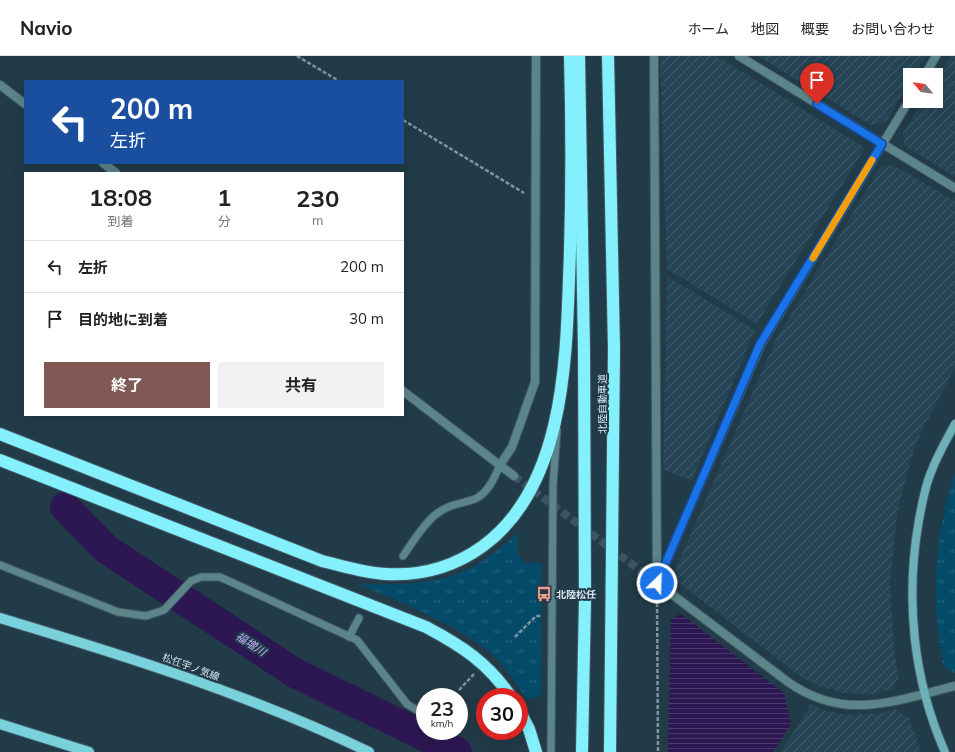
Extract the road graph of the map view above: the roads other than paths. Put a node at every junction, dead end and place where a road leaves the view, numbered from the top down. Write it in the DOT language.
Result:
graph roads {
  1 [pos="536,56"];
  2 [pos="570,56"];
  3 [pos="579,56"];
  4 [pos="608,56"];
  5 [pos="654,56"];
  6 [pos="739,56"];
  7 [pos="936,56"];
  8 [pos="929,68"];
  9 [pos="0,85"];
  10 [pos="24,103"];
  11 [pos="904,108"];
  12 [pos="882,144"];
  13 [pos="104,164"];
  14 [pos="115,172"];
  15 [pos="955,188"];
  16 [pos="404,392"];
  17 [pos="560,396"];
  18 [pos="955,424"];
  19 [pos="0,434"];
  20 [pos="0,460"];
  21 [pos="500,465"];
  22 [pos="514,476"];
  23 [pos="403,556"];
  24 [pos="0,564"];
  25 [pos="657,583"];
  26 [pos="0,618"];
  27 [pos="359,618"];
  28 [pos="349,637"];
  29 [pos="612,661"];
  30 [pos="955,686"];
  31 [pos="504,688"];
  32 [pos="925,693"];
  33 [pos="416,710"];
  34 [pos="0,724"];
  35 [pos="528,727"];
  36 [pos="89,752"];
  37 [pos="369,752"];
  38 [pos="536,752"];
  39 [pos="551,752"];
  40 [pos="582,752"];
  41 [pos="610,752"];
  42 [pos="617,752"];
  43 [pos="945,752"];
  1 -- 21 [label="street"];
  2 -- 17 [label="highway"];
  3 -- 40 [label="highway, 北陸自動車道"];
  4 -- 29 [label="highway, 北陸自動車道"];
  5 -- 25 [label="street"];
  6 -- 12 [label="street"];
  7 -- 8 [label="street"];
  9 -- 10 [label="street"];
  11 -- 12 [label="street"];
  12 -- 15 [label="street"];
  12 -- 25 [label="street"];
  13 -- 14 [label="street"];
  16 -- 21 [label="street"];
  17 -- 19 [label="highway"];
  17 -- 39 [label="lane"];
  18 -- 32 [label="street"];
  20 -- 31 [label="highway"];
  21 -- 22 [label="street"];
  21 -- 23 [label="lane"];
  24 -- 28 [label="lane"];
  25 -- 32 [label="street"];
  26 -- 37 [label="main road, 松任宇ノ気線"];
  27 -- 28 [label="lane"];
  28 -- 33 [label="lane"];
  29 -- 41 [label="highway, 北陸自動車道"];
  29 -- 42 [label="highway"];
  30 -- 32 [label="street"];
  32 -- 43 [label="street"];
  34 -- 36 [label="main road"];
  35 -- 38 [label="highway"];
}
